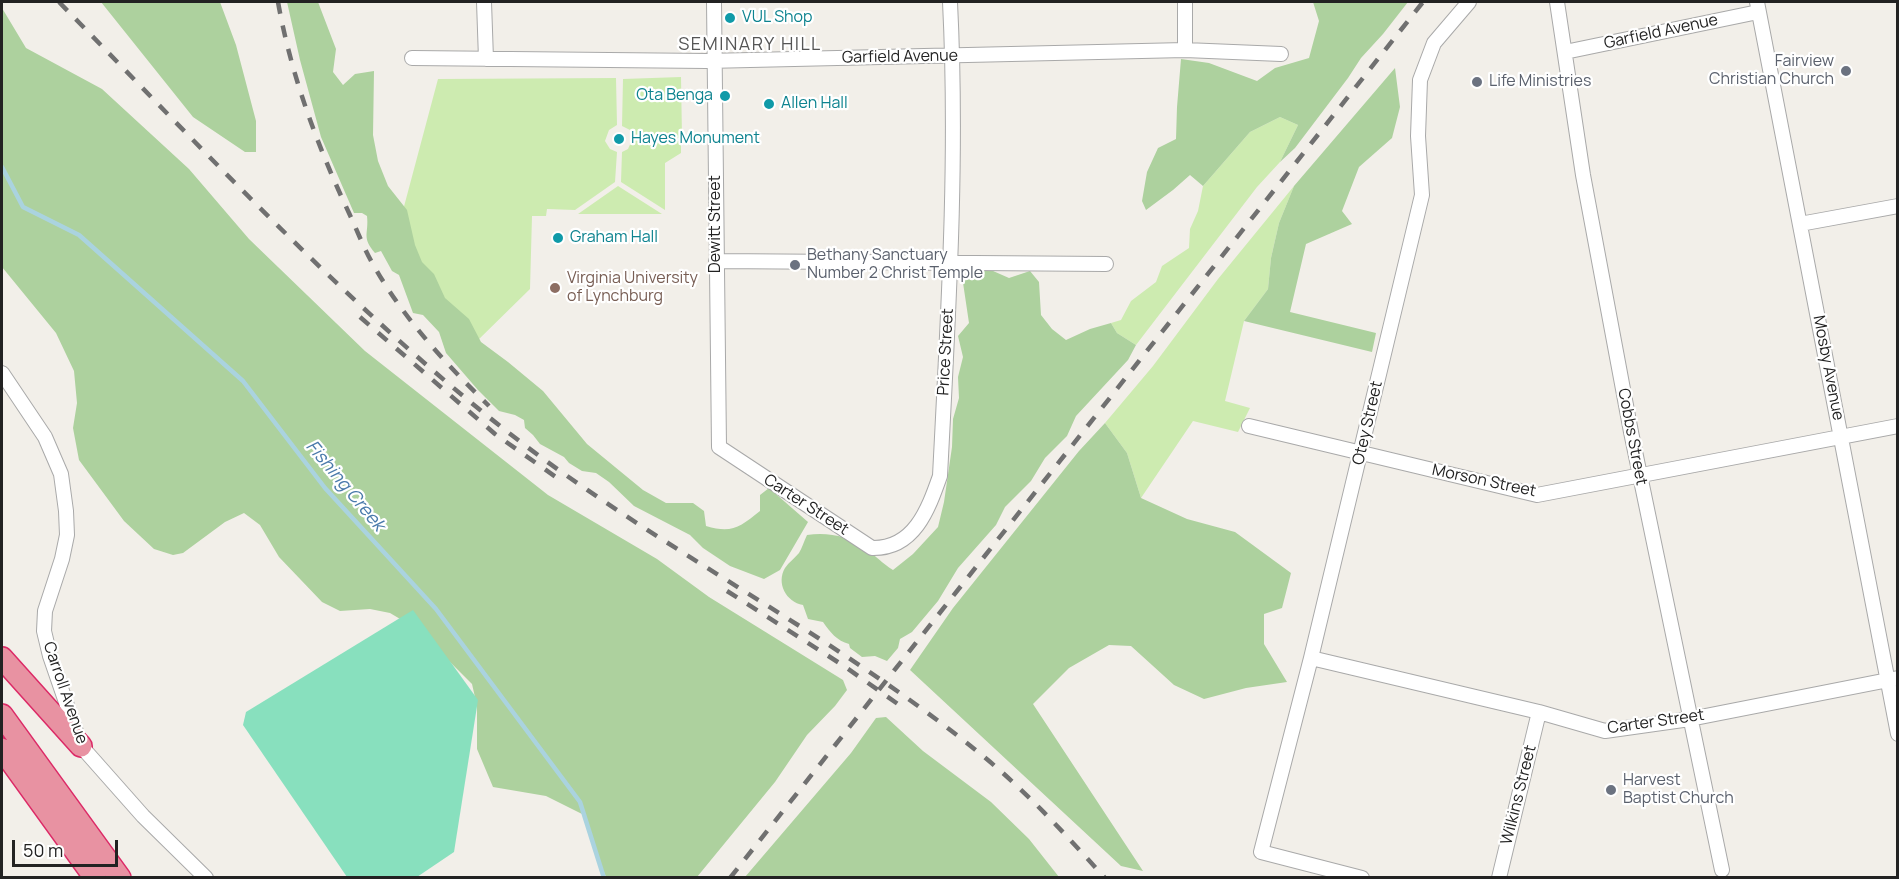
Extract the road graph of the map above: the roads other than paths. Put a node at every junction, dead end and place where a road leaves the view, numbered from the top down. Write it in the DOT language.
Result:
graph roads {
  1 [pos="484,2"];
  2 [pos="714,2"];
  3 [pos="950,2"];
  4 [pos="1185,2"];
  5 [pos="1469,2"];
  6 [pos="1557,2"];
  7 [pos="1757,7"];
  8 [pos="1185,50"];
  9 [pos="1564,52"];
  10 [pos="1281,54"];
  11 [pos="952,56"];
  12 [pos="412,58"];
  13 [pos="486,59"];
  14 [pos="714,60"];
  15 [pos="1898,206"];
  16 [pos="1800,224"];
  17 [pos="716,261"];
  18 [pos="951,264"];
  19 [pos="1106,264"];
  20 [pos="2,373"];
  21 [pos="1249,426"];
  22 [pos="1898,426"];
  23 [pos="1842,437"];
  24 [pos="719,447"];
  25 [pos="1361,453"];
  26 [pos="1640,476"];
  27 [pos="896,545"];
  28 [pos="2,658"];
  29 [pos="1311,658"];
  30 [pos="1892,679"];
  31 [pos="1539,712"];
  32 [pos="2,715"];
  33 [pos="1690,719"];
  34 [pos="1898,734"];
  35 [pos="81,746"];
  36 [pos="2,749"];
  37 [pos="1722,870"];
  38 [pos="95,878"];
  39 [pos="120,878"];
  40 [pos="206,878"];
  41 [pos="1362,878"];
  42 [pos="1499,878"];
  1 -- 13 [label="street"];
  2 -- 14 [label="street, Dewitt Street"];
  3 -- 11 [label="street, Price Street"];
  4 -- 8 [label="street"];
  5 -- 25 [label="street, Otey Street"];
  6 -- 9 [label="street, Cobbs Street"];
  7 -- 9 [label="street, Garfield Avenue"];
  7 -- 16 [label="street, Mosby Avenue"];
  8 -- 10 [label="street, Garfield Avenue"];
  8 -- 11 [label="street, Garfield Avenue"];
  9 -- 26 [label="street, Cobbs Street"];
  11 -- 14 [label="street, Garfield Avenue"];
  11 -- 18 [label="street, Price Street"];
  12 -- 13 [label="street, Garfield Avenue"];
  13 -- 14 [label="street, Garfield Avenue"];
  14 -- 17 [label="street, Dewitt Street"];
  15 -- 16 [label="street"];
  16 -- 23 [label="street, Mosby Avenue"];
  17 -- 18 [label="street"];
  17 -- 24 [label="street, Dewitt Street"];
  18 -- 19 [label="street"];
  18 -- 27 [label="street, Price Street"];
  20 -- 35 [label="street, Carroll Avenue"];
  21 -- 25 [label="street, Morson Street"];
  22 -- 23 [label="street, Morson Street"];
  23 -- 26 [label="street, Morson Street"];
  23 -- 30 [label="street, Mosby Avenue"];
  24 -- 27 [label="street, Carter Street"];
  25 -- 26 [label="street, Morson Street"];
  25 -- 29 [label="street, Otey Street"];
  26 -- 33 [label="street, Cobbs Street"];
  28 -- 35 [label="highway"];
  29 -- 31 [label="street, Carter Street"];
  29 -- 41 [label="street, Otey Street"];
  30 -- 33 [label="street, Carter Street"];
  30 -- 34 [label="street, Mosby Avenue"];
  31 -- 33 [label="street, Carter Street"];
  31 -- 42 [label="street, Wilkins Street"];
  32 -- 39 [label="highway"];
  33 -- 37 [label="street, Cobbs Street"];
  35 -- 40 [label="street, Carroll Avenue"];
  36 -- 38 [label="highway"];
}
